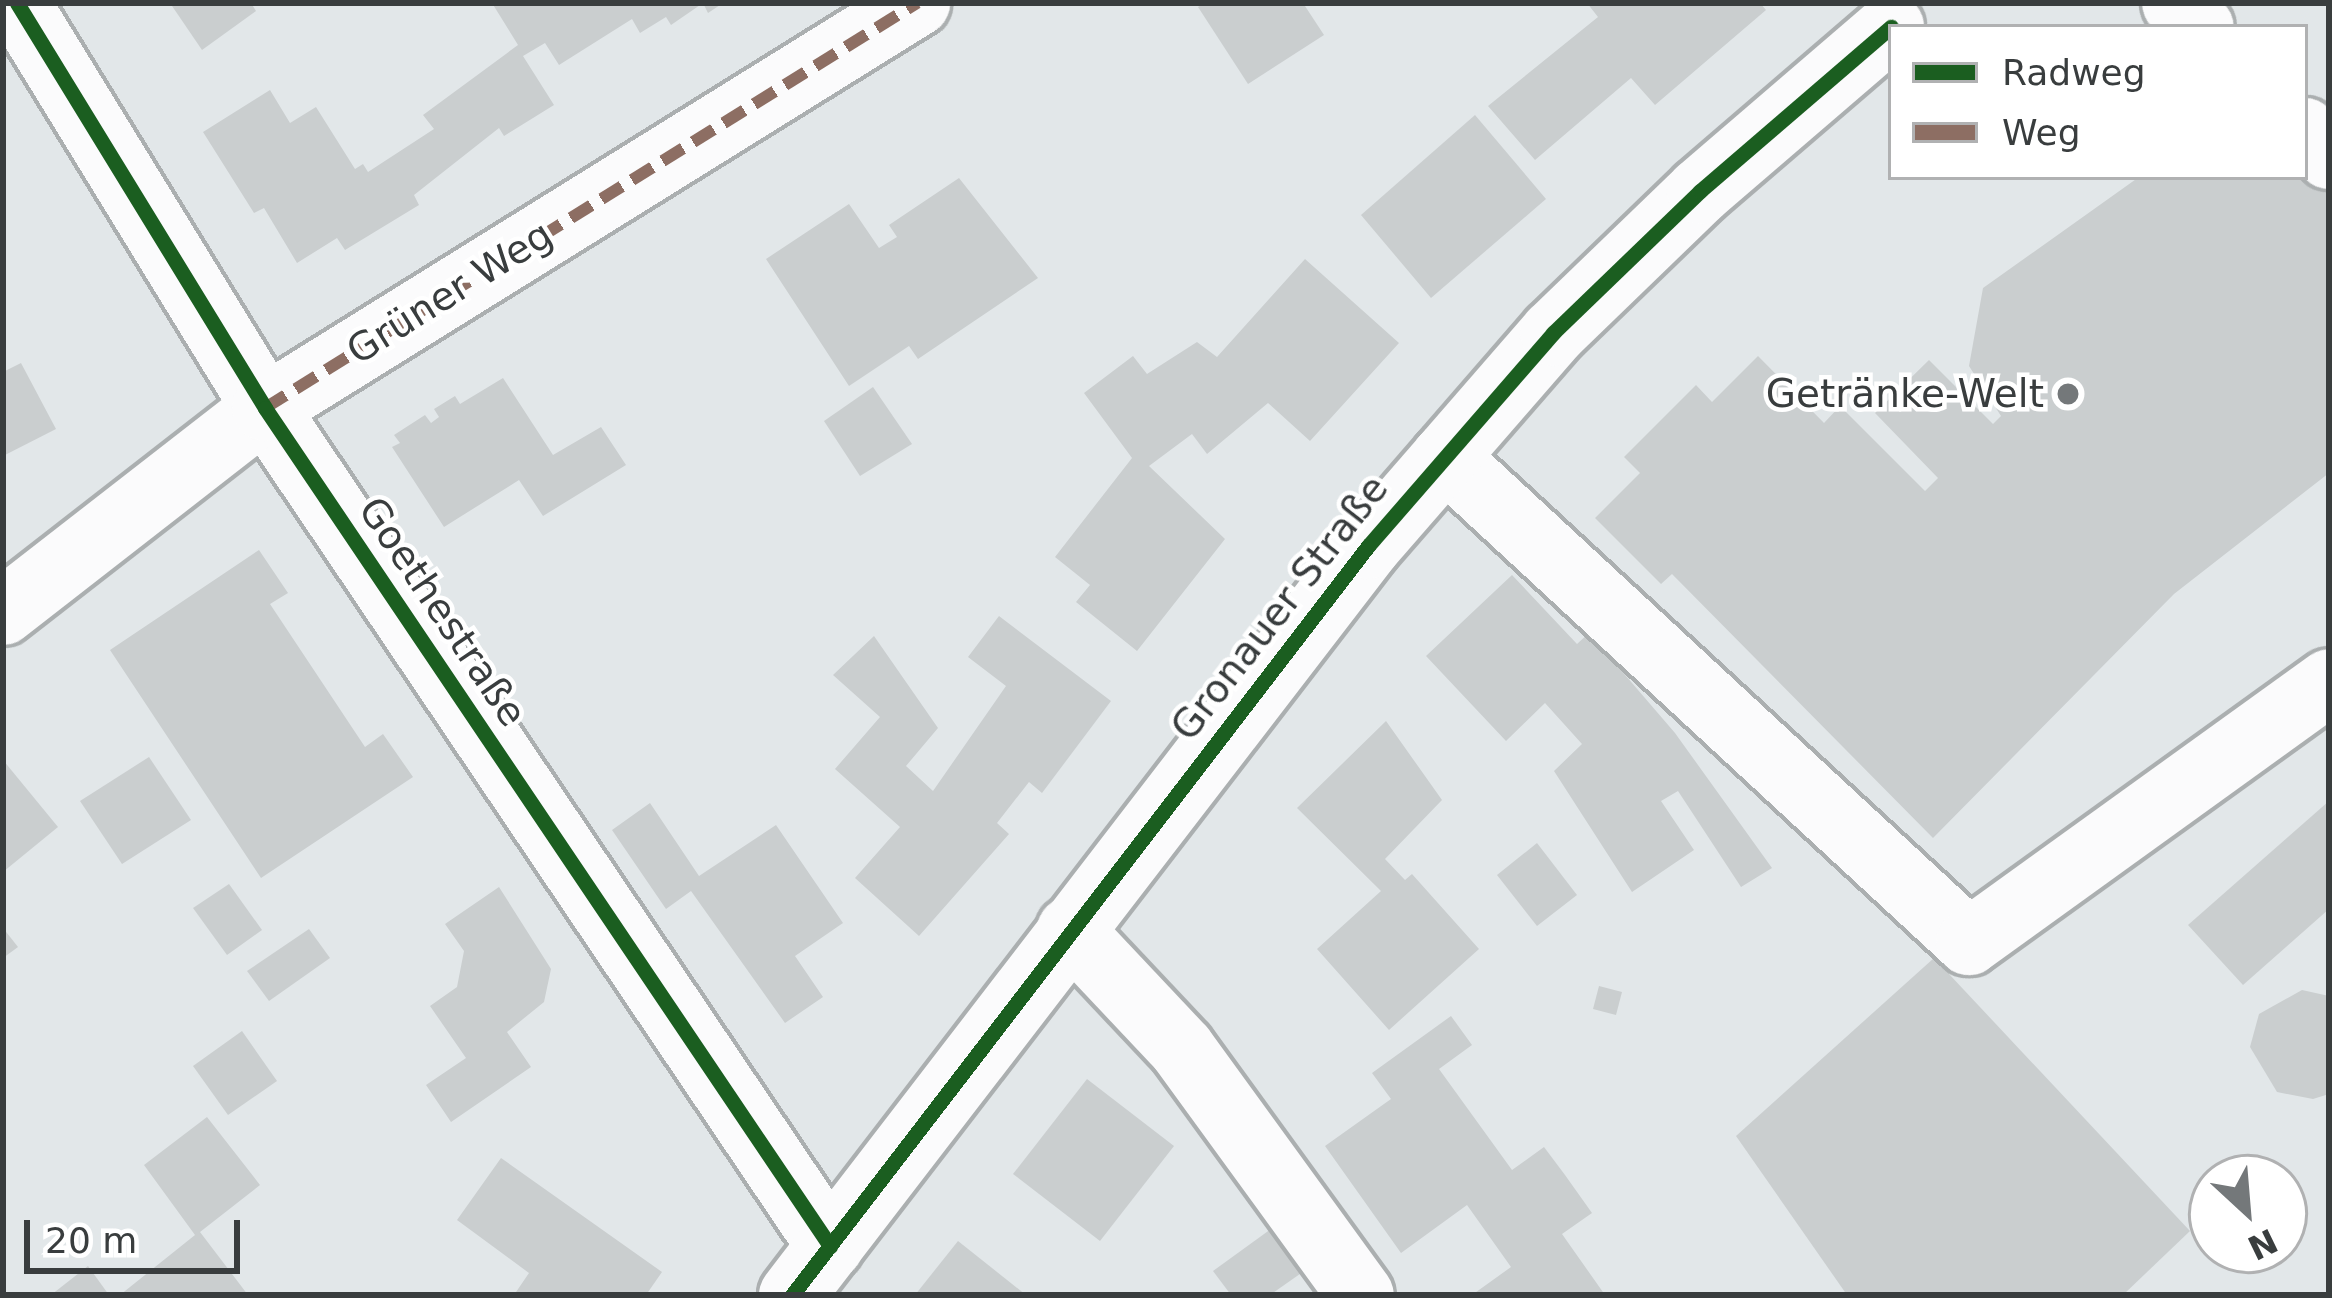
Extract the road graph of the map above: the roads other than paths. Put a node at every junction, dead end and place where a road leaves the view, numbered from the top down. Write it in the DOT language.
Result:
graph roads {
  1 [pos="17,3"];
  2 [pos="916,3"];
  3 [pos="1920,3"];
  4 [pos="2175,3"];
  5 [pos="1895,24"];
  6 [pos="2198,24"];
  7 [pos="1888,30"];
  8 [pos="265,408"];
  9 [pos="1444,457"];
  10 [pos="3,612"];
  11 [pos="2329,682"];
  12 [pos="1070,930"];
  13 [pos="811,1270"];
  14 [pos="1361,1295"];
  1 -- 8 [label="street, Goethestraße"];
  2 -- 8 [label="street, Grüner Weg"];
  3 -- 5 [label="street, Gronauer Straße"];
  4 -- 6 [label="street"];
  7 -- 9 [label="street, Gronauer Straße"];
  8 -- 10 [label="street, Grüner Weg"];
  8 -- 13 [label="street, Goethestraße"];
  9 -- 11 [label="street"];
  9 -- 12 [label="street, Gronauer Straße"];
  12 -- 13 [label="street, Gronauer Straße"];
  12 -- 14 [label="street"];
}
